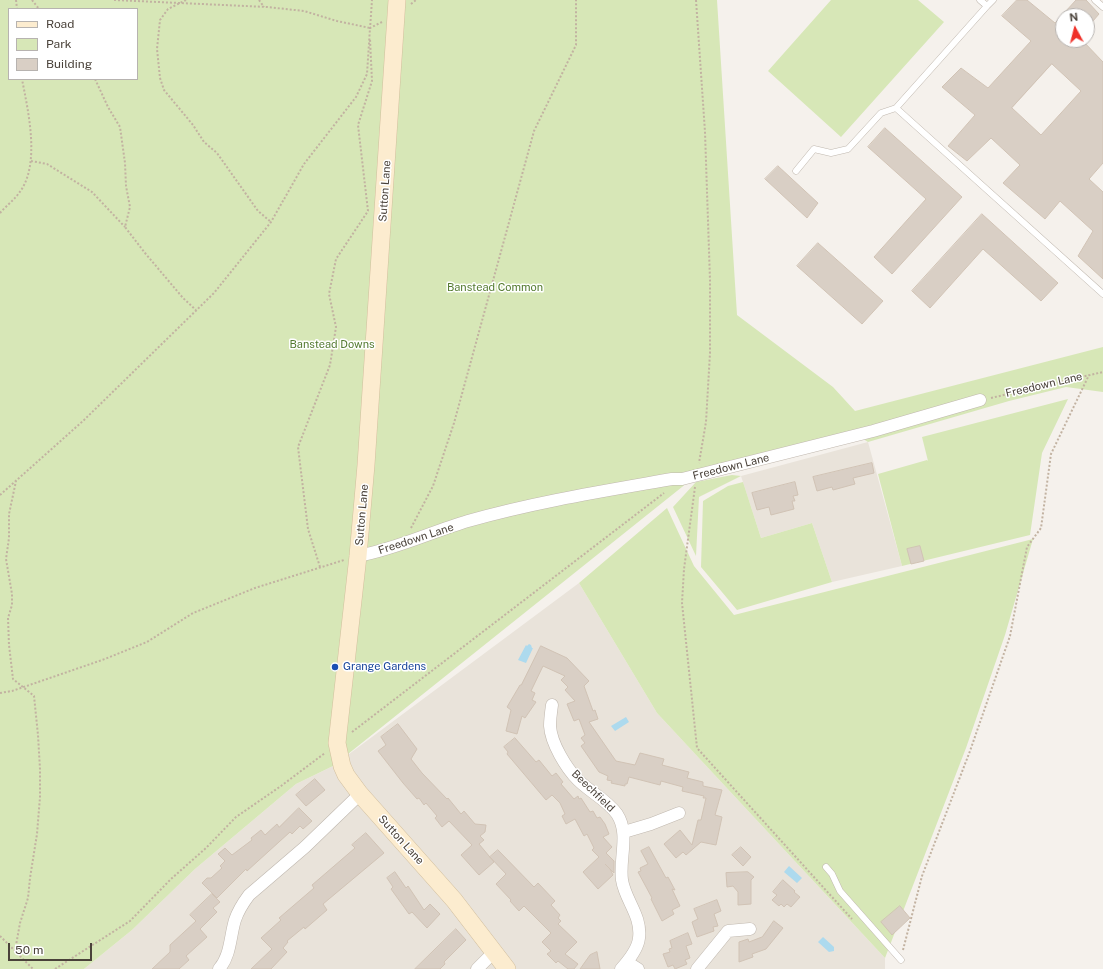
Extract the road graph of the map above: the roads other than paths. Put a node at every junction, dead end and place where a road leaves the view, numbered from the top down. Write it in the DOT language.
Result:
graph roads {
  1 [pos="980,0"];
  2 [pos="993,0"];
  3 [pos="1095,0"];
  4 [pos="986,6"];
  5 [pos="1103,7"];
  6 [pos="396,8"];
  7 [pos="896,108"];
  8 [pos="796,171"];
  9 [pos="1103,294"];
  10 [pos="980,400"];
  11 [pos="358,556"];
  12 [pos="552,705"];
  13 [pos="360,794"];
  14 [pos="679,813"];
  15 [pos="624,832"];
  16 [pos="826,867"];
  17 [pos="750,929"];
  18 [pos="494,952"];
  19 [pos="901,960"];
  20 [pos="624,965"];
  21 [pos="220,969"];
  22 [pos="477,969"];
  23 [pos="507,969"];
  24 [pos="638,969"];
  25 [pos="697,969"];
  1 -- 4 [label="lane"];
  2 -- 4 [label="lane"];
  3 -- 5 [label="lane"];
  4 -- 7 [label="lane"];
  6 -- 11 [label="main road, Sutton Lane"];
  7 -- 8 [label="lane"];
  7 -- 9 [label="lane"];
  10 -- 11 [label="street, Freedown Lane"];
  11 -- 13 [label="main road, Sutton Lane"];
  12 -- 15 [label="street, Beechfield"];
  13 -- 18 [label="main road, Sutton Lane"];
  13 -- 21 [label="street"];
  14 -- 15 [label="street"];
  15 -- 20 [label="street, Beechfield"];
  16 -- 19 [label="lane"];
  17 -- 25 [label="street"];
  18 -- 22 [label="street"];
  18 -- 23 [label="main road, Sutton Lane"];
  20 -- 24 [label="street"];
}
